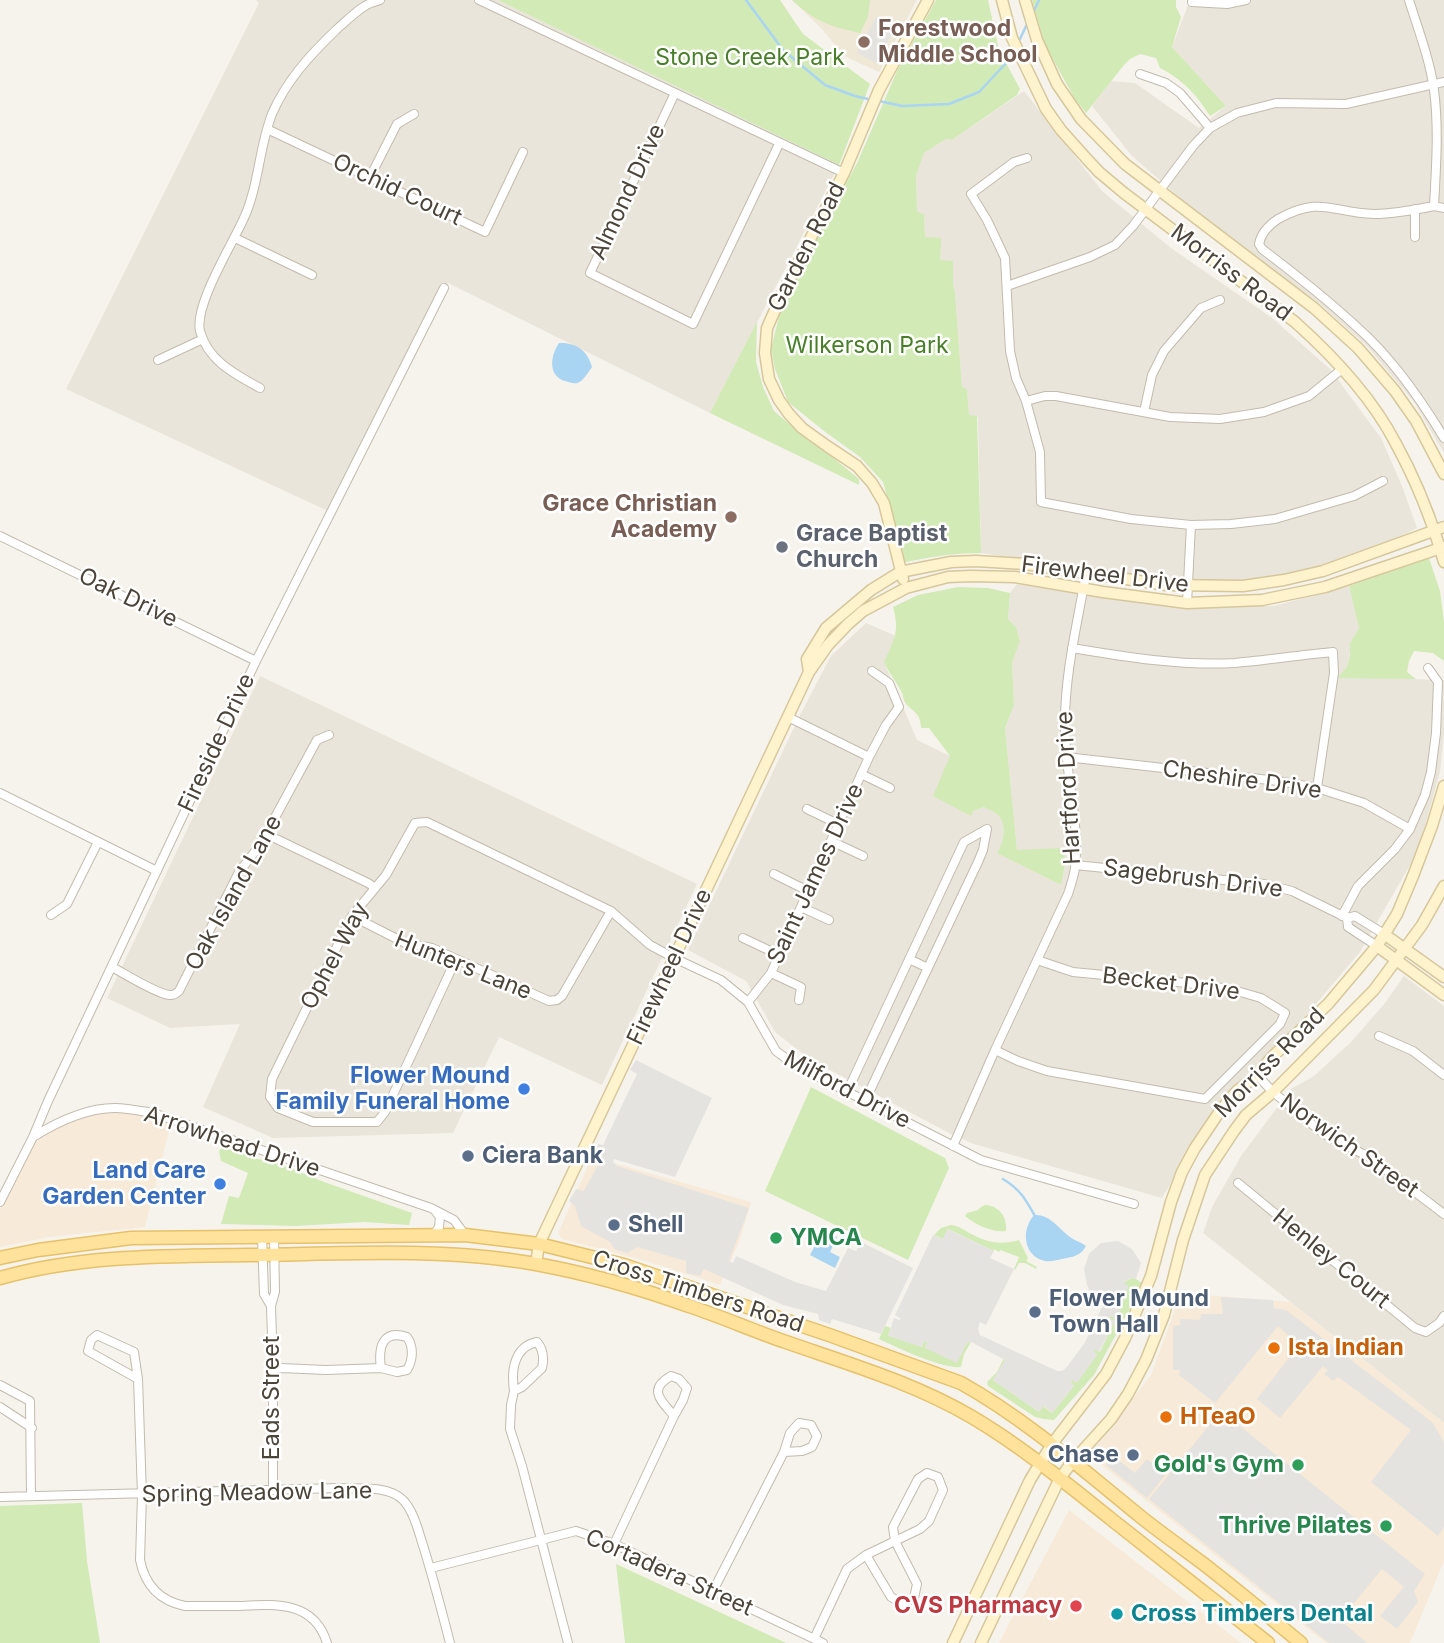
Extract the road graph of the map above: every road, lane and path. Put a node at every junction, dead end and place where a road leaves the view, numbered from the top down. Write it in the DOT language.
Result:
graph roads {
  1 [pos="380,0"];
  2 [pos="479,0"];
  3 [pos="928,0"];
  4 [pos="1002,0"];
  5 [pos="1025,0"];
  6 [pos="1246,0"];
  7 [pos="1409,0"];
  8 [pos="1192,2"];
  9 [pos="362,3"];
  10 [pos="1140,74"];
  11 [pos="1444,82"];
  12 [pos="1433,84"];
  13 [pos="675,93"];
  14 [pos="414,114"];
  15 [pos="1210,128"];
  16 [pos="267,129"];
  17 [pos="779,144"];
  18 [pos="523,152"];
  19 [pos="1027,158"];
  20 [pos="844,173"];
  21 [pos="370,177"];
  22 [pos="1160,191"];
  23 [pos="1434,206"];
  24 [pos="1146,208"];
  25 [pos="1444,208"];
  26 [pos="1415,209"];
  27 [pos="1416,237"];
  28 [pos="235,238"];
  29 [pos="312,275"];
  30 [pos="1007,286"];
  31 [pos="444,288"];
  32 [pos="1220,300"];
  33 [pos="203,339"];
  34 [pos="158,360"];
  35 [pos="1342,369"];
  36 [pos="260,388"];
  37 [pos="1026,401"];
  38 [pos="1144,412"];
  39 [pos="1444,438"];
  40 [pos="1444,474"];
  41 [pos="1383,481"];
  42 [pos="1191,526"];
  43 [pos="1439,529"];
  44 [pos="0,536"];
  45 [pos="1442,547"];
  46 [pos="1444,562"];
  47 [pos="900,572"];
  48 [pos="1086,574"];
  49 [pos="1188,587"];
  50 [pos="906,588"];
  51 [pos="1083,589"];
  52 [pos="1187,603"];
  53 [pos="1072,648"];
  54 [pos="256,661"];
  55 [pos="1428,668"];
  56 [pos="872,671"];
  57 [pos="809,672"];
  58 [pos="788,717"];
  59 [pos="330,735"];
  60 [pos="869,757"];
  61 [pos="1066,757"];
  62 [pos="861,774"];
  63 [pos="1444,786"];
  64 [pos="890,788"];
  65 [pos="1317,788"];
  66 [pos="0,793"];
  67 [pos="807,809"];
  68 [pos="415,823"];
  69 [pos="838,824"];
  70 [pos="1410,829"];
  71 [pos="266,834"];
  72 [pos="831,841"];
  73 [pos="98,842"];
  74 [pos="863,856"];
  75 [pos="1075,865"];
  76 [pos="157,871"];
  77 [pos="774,874"];
  78 [pos="1444,886"];
  79 [pos="374,887"];
  80 [pos="808,891"];
  81 [pos="801,907"];
  82 [pos="611,911"];
  83 [pos="51,915"];
  84 [pos="352,916"];
  85 [pos="1345,917"];
  86 [pos="828,920"];
  87 [pos="1384,934"];
  88 [pos="743,938"];
  89 [pos="1377,946"];
  90 [pos="1406,949"];
  91 [pos="779,955"];
  92 [pos="674,958"];
  93 [pos="456,959"];
  94 [pos="909,959"];
  95 [pos="1037,960"];
  96 [pos="1397,960"];
  97 [pos="112,967"];
  98 [pos="928,968"];
  99 [pos="771,973"];
  100 [pos="1444,977"];
  101 [pos="1444,995"];
  102 [pos="799,1000"];
  103 [pos="748,1002"];
  104 [pos="1379,1036"];
  105 [pos="995,1050"];
  106 [pos="1257,1075"];
  107 [pos="1444,1075"];
  108 [pos="847,1091"];
  109 [pos="1273,1091"];
  110 [pos="865,1101"];
  111 [pos="33,1138"];
  112 [pos="953,1146"];
  113 [pos="1238,1183"];
  114 [pos="0,1202"];
  115 [pos="1134,1204"];
  116 [pos="431,1208"];
  117 [pos="1444,1214"];
  118 [pos="465,1235"];
  119 [pos="433,1236"];
  120 [pos="268,1237"];
  121 [pos="539,1244"];
  122 [pos="268,1255"];
  123 [pos="0,1258"];
  124 [pos="536,1264"];
  125 [pos="0,1278"];
  126 [pos="691,1288"];
  127 [pos="644,1291"];
  128 [pos="1444,1316"];
  129 [pos="822,1332"];
  130 [pos="816,1352"];
  131 [pos="273,1368"];
  132 [pos="381,1368"];
  133 [pos="138,1379"];
  134 [pos="0,1385"];
  135 [pos="514,1391"];
  136 [pos="0,1407"];
  137 [pos="674,1416"];
  138 [pos="32,1428"];
  139 [pos="1052,1444"];
  140 [pos="784,1451"];
  141 [pos="1073,1461"];
  142 [pos="1041,1464"];
  143 [pos="1060,1478"];
  144 [pos="273,1490"];
  145 [pos="142,1494"];
  146 [pos="31,1496"];
  147 [pos="0,1497"];
  148 [pos="540,1539"];
  149 [pos="895,1541"];
  150 [pos="614,1544"];
  151 [pos="866,1555"];
  152 [pos="430,1568"];
  153 [pos="713,1591"];
  154 [pos="818,1641"];
  155 [pos="327,1643"];
  156 [pos="450,1643"];
  157 [pos="568,1643"];
  158 [pos="953,1643"];
  159 [pos="981,1643"];
  160 [pos="1268,1643"];
  161 [pos="1301,1643"];
  1 -- 9 [label="street"];
  2 -- 13 [label="street"];
  3 -- 20 [label="main road, Garden Road"];
  4 -- 24 [label="main road, Morriss Road"];
  5 -- 22 [label="main road, Morriss Road"];
  6 -- 8 [label="street"];
  7 -- 12 [label="street"];
  9 -- 16 [label="street"];
  10 -- 15 [label="street"];
  11 -- 12 [label="street"];
  12 -- 15 [label="street"];
  12 -- 23 [label="street"];
  13 -- 17 [label="street"];
  13 -- 17 [label="street, Almond Drive"];
  14 -- 21 [label="street"];
  15 -- 22 [label="street"];
  16 -- 21 [label="street, Orchid Court"];
  16 -- 28 [label="street"];
  17 -- 20 [label="street"];
  18 -- 21 [label="street, Orchid Court"];
  19 -- 30 [label="street"];
  20 -- 47 [label="main road, Garden Road"];
  22 -- 24 [label="street"];
  22 -- 40 [label="main road, Morriss Road"];
  23 -- 25 [label="street"];
  23 -- 26 [label="street"];
  24 -- 30 [label="street"];
  24 -- 35 [label="main road, Morriss Road"];
  26 -- 27 [label="street"];
  26 -- 39 [label="street"];
  28 -- 29 [label="street"];
  28 -- 33 [label="street"];
  30 -- 37 [label="street"];
  31 -- 54 [label="street, Fireside Drive"];
  32 -- 38 [label="street"];
  33 -- 34 [label="street"];
  33 -- 36 [label="street"];
  35 -- 38 [label="street"];
  35 -- 43 [label="main road, Morriss Road"];
  37 -- 38 [label="street"];
  37 -- 42 [label="street"];
  41 -- 42 [label="street"];
  42 -- 49 [label="street"];
  43 -- 45 [label="main road, Morriss Road"];
  43 -- 49 [label="main road, Firewheel Drive"];
  44 -- 54 [label="street, Oak Drive"];
  45 -- 46 [label="main road, Morriss Road"];
  45 -- 52 [label="main road, Firewheel Drive"];
  47 -- 48 [label="main road, Firewheel Drive"];
  47 -- 50 [label="main road, Garden Road"];
  47 -- 57 [label="main road, Firewheel Drive"];
  48 -- 49 [label="main road, Firewheel Drive"];
  48 -- 51 [label="street, Hartford Drive"];
  49 -- 52 [label="street"];
  50 -- 51 [label="main road, Firewheel Drive"];
  50 -- 57 [label="main road, Firewheel Drive"];
  51 -- 52 [label="main road, Firewheel Drive"];
  51 -- 53 [label="street, Hartford Drive"];
  53 -- 61 [label="street, Hartford Drive"];
  53 -- 65 [label="street"];
  54 -- 76 [label="street, Fireside Drive"];
  55 -- 70 [label="street"];
  56 -- 60 [label="street, Saint James Drive"];
  57 -- 58 [label="main road, Firewheel Drive"];
  58 -- 60 [label="street"];
  58 -- 92 [label="main road, Firewheel Drive"];
  59 -- 71 [label="street, Oak Island Lane"];
  60 -- 62 [label="street, Saint James Drive"];
  61 -- 65 [label="street, Cheshire Drive"];
  61 -- 75 [label="street, Hartford Drive"];
  62 -- 64 [label="street"];
  62 -- 69 [label="street, Saint James Drive"];
  63 -- 87 [label="main road, Morriss Road"];
  65 -- 70 [label="street, Cheshire Drive"];
  66 -- 73 [label="street"];
  67 -- 69 [label="street"];
  68 -- 79 [label="street, Ophel Way"];
  68 -- 82 [label="street, Milford Drive"];
  69 -- 72 [label="street, Saint James Drive"];
  70 -- 85 [label="street"];
  71 -- 79 [label="street"];
  71 -- 97 [label="street, Oak Island Lane"];
  72 -- 74 [label="street"];
  72 -- 80 [label="street, Saint James Drive"];
  73 -- 76 [label="street"];
  73 -- 83 [label="street"];
  75 -- 85 [label="street, Sagebrush Drive"];
  75 -- 95 [label="street, Hartford Drive"];
  76 -- 97 [label="street, Fireside Drive"];
  77 -- 80 [label="street"];
  78 -- 90 [label="main road, Morriss Road"];
  79 -- 84 [label="street, Ophel Way"];
  80 -- 81 [label="street, Saint James Drive"];
  81 -- 86 [label="street"];
  81 -- 91 [label="street, Saint James Drive"];
  82 -- 92 [label="street, Milford Drive"];
  82 -- 93 [label="street, Hunters Lane"];
  84 -- 93 [label="street, Hunters Lane"];
  84 -- 93 [label="street, Ophel Way"];
  85 -- 87 [label="street, Sagebrush Drive"];
  85 -- 89 [label="street, Sagebrush Drive"];
  87 -- 89 [label="main road, Morriss Road"];
  87 -- 90 [label="main road, Sagebrush Drive"];
  88 -- 91 [label="street"];
  89 -- 96 [label="main road, Sagebrush Drive"];
  89 -- 106 [label="main road, Morriss Road"];
  90 -- 96 [label="main road, Morriss Road"];
  90 -- 100 [label="main road, Sagebrush Drive"];
  91 -- 99 [label="street, Saint James Drive"];
  92 -- 103 [label="street, Milford Drive"];
  92 -- 121 [label="main road, Firewheel Drive"];
  94 -- 98 [label="street"];
  94 -- 98 [label="street"];
  94 -- 108 [label="street"];
  95 -- 105 [label="street, Hartford Drive"];
  95 -- 105 [label="street, Becket Drive"];
  96 -- 101 [label="main road, Sagebrush Drive"];
  96 -- 109 [label="main road, Morriss Road"];
  97 -- 111 [label="street, Fireside Drive"];
  98 -- 110 [label="street"];
  99 -- 102 [label="street"];
  99 -- 103 [label="street, Saint James Drive"];
  103 -- 108 [label="street, Milford Drive"];
  104 -- 107 [label="street"];
  105 -- 112 [label="street, Hartford Drive"];
  106 -- 109 [label="street, Norwich Street"];
  106 -- 139 [label="main road, Morriss Road"];
  108 -- 110 [label="street, Milford Drive"];
  109 -- 117 [label="street, Norwich Street"];
  109 -- 141 [label="main road, Morriss Road"];
  110 -- 112 [label="street, Milford Drive"];
  111 -- 114 [label="street, Fireside Drive"];
  111 -- 116 [label="street, Arrowhead Drive"];
  112 -- 115 [label="street, Milford Drive"];
  113 -- 128 [label="street, Henley Court"];
  116 -- 118 [label="street, Arrowhead Drive"];
  116 -- 119 [label="street"];
  118 -- 119 [label="main road, Cross Timbers Road"];
  118 -- 121 [label="main road, Cross Timbers Road"];
  119 -- 120 [label="main road, Cross Timbers Road"];
  120 -- 122 [label="street, Eads Street"];
  120 -- 123 [label="main road, Cross Timbers Road"];
  121 -- 124 [label="main road, Firewheel Drive"];
  121 -- 126 [label="main road, Cross Timbers Road"];
  122 -- 124 [label="main road, Cross Timbers Road"];
  122 -- 125 [label="main road, Cross Timbers Road"];
  122 -- 131 [label="street, Eads Street"];
  124 -- 127 [label="main road, Cross Timbers Road"];
  126 -- 127 [label="main road"];
  126 -- 129 [label="main road, Cross Timbers Road"];
  127 -- 130 [label="main road, Cross Timbers Road"];
  129 -- 130 [label="main road"];
  129 -- 139 [label="main road, Cross Timbers Road"];
  130 -- 142 [label="main road, Cross Timbers Road"];
  131 -- 132 [label="street"];
  131 -- 144 [label="street, Eads Street"];
  132 -- 132 [label="street"];
  133 -- 133 [label="street"];
  133 -- 145 [label="street"];
  134 -- 138 [label="street"];
  135 -- 135 [label="street"];
  135 -- 148 [label="street"];
  136 -- 138 [label="street"];
  137 -- 137 [label="street"];
  137 -- 150 [label="street"];
  138 -- 146 [label="street"];
  139 -- 141 [label="main road, Cross Timbers Road"];
  139 -- 142 [label="main road, Morriss Road"];
  140 -- 140 [label="street"];
  140 -- 153 [label="street"];
  141 -- 143 [label="main road, Morriss Road"];
  141 -- 161 [label="main road, Cross Timbers Road"];
  142 -- 143 [label="main road, Cross Timbers Road"];
  142 -- 158 [label="main road, Morriss Road"];
  143 -- 159 [label="main road, Morriss Road"];
  143 -- 160 [label="main road, Cross Timbers Road"];
  144 -- 145 [label="street, Spring Meadow Lane"];
  144 -- 152 [label="street, Spring Meadow Lane"];
  145 -- 146 [label="street, Spring Meadow Lane"];
  145 -- 155 [label="street"];
  146 -- 147 [label="street, Spring Meadow Lane"];
  148 -- 150 [label="street, Cortadera Street"];
  148 -- 152 [label="street, Cortadera Street"];
  148 -- 157 [label="street"];
  149 -- 149 [label="street"];
  149 -- 151 [label="street"];
  149 -- 151 [label="street"];
  150 -- 153 [label="street, Cortadera Street"];
  151 -- 154 [label="street"];
  152 -- 156 [label="street, Spring Meadow Lane"];
  153 -- 154 [label="street, Cortadera Street"];
}
